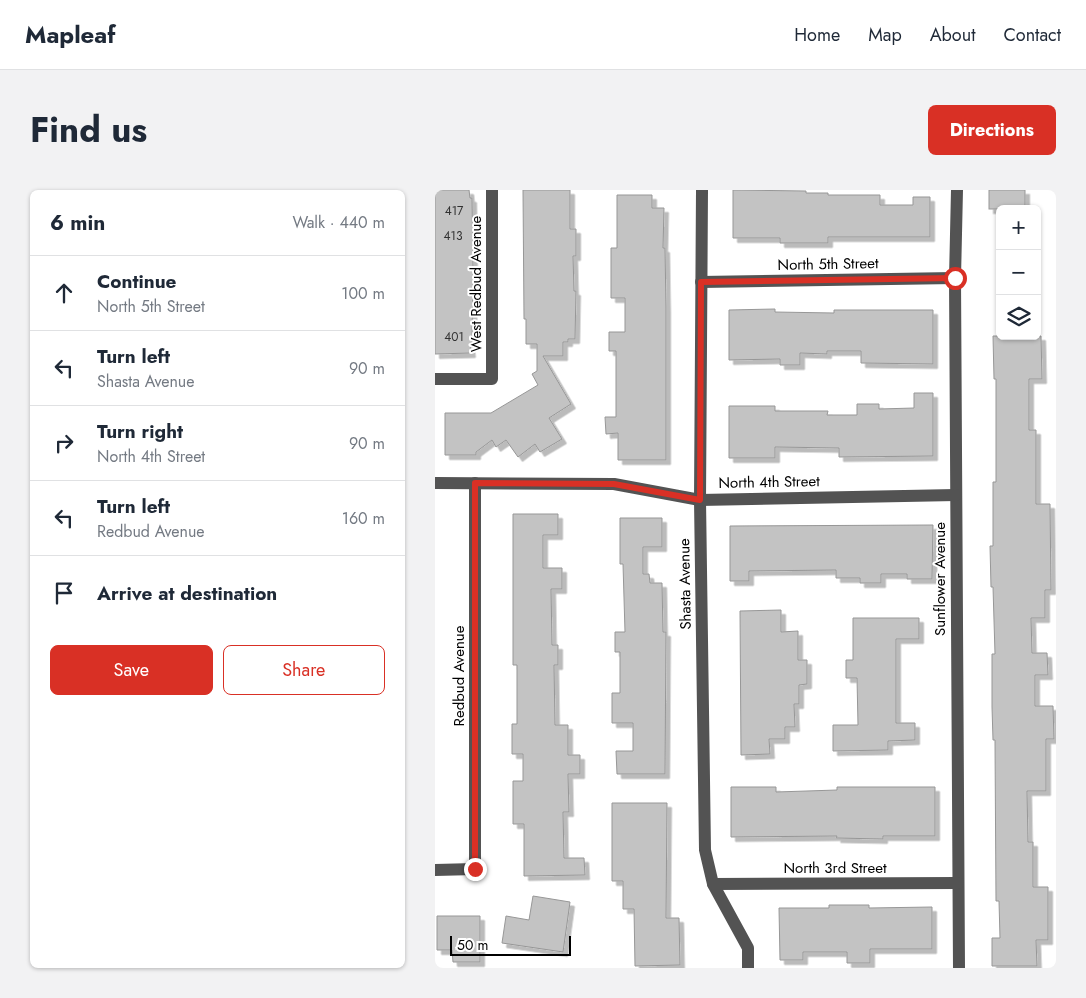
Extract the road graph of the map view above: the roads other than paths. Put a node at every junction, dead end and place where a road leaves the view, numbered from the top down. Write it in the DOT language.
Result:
graph roads {
  1 [pos="492,190"];
  2 [pos="702,190"];
  3 [pos="957,190"];
  4 [pos="955,278"];
  5 [pos="701,282"];
  6 [pos="435,379"];
  7 [pos="435,483"];
  8 [pos="475,483"];
  9 [pos="956,495"];
  10 [pos="700,500"];
  11 [pos="435,870"];
  12 [pos="713,884"];
  13 [pos="958,884"];
  14 [pos="748,968"];
  15 [pos="959,968"];
  1 -- 6 [label="street, West Redbud Avenue"];
  2 -- 5 [label="street, Shasta Avenue"];
  3 -- 4 [label="street, Sunflower Avenue"];
  4 -- 5 [label="street, North 5th Street"];
  4 -- 9 [label="street, Sunflower Avenue"];
  5 -- 10 [label="street, Shasta Avenue"];
  7 -- 8 [label="street, North 4th Street"];
  8 -- 10 [label="street, North 4th Street"];
  8 -- 11 [label="street, Redbud Avenue"];
  9 -- 10 [label="street, North 4th Street"];
  9 -- 13 [label="street, Sunflower Avenue"];
  10 -- 12 [label="street, Shasta Avenue"];
  12 -- 13 [label="street, North 3rd Street"];
  12 -- 14 [label="street, Shasta Avenue"];
  13 -- 15 [label="street, Sunflower Avenue"];
}
